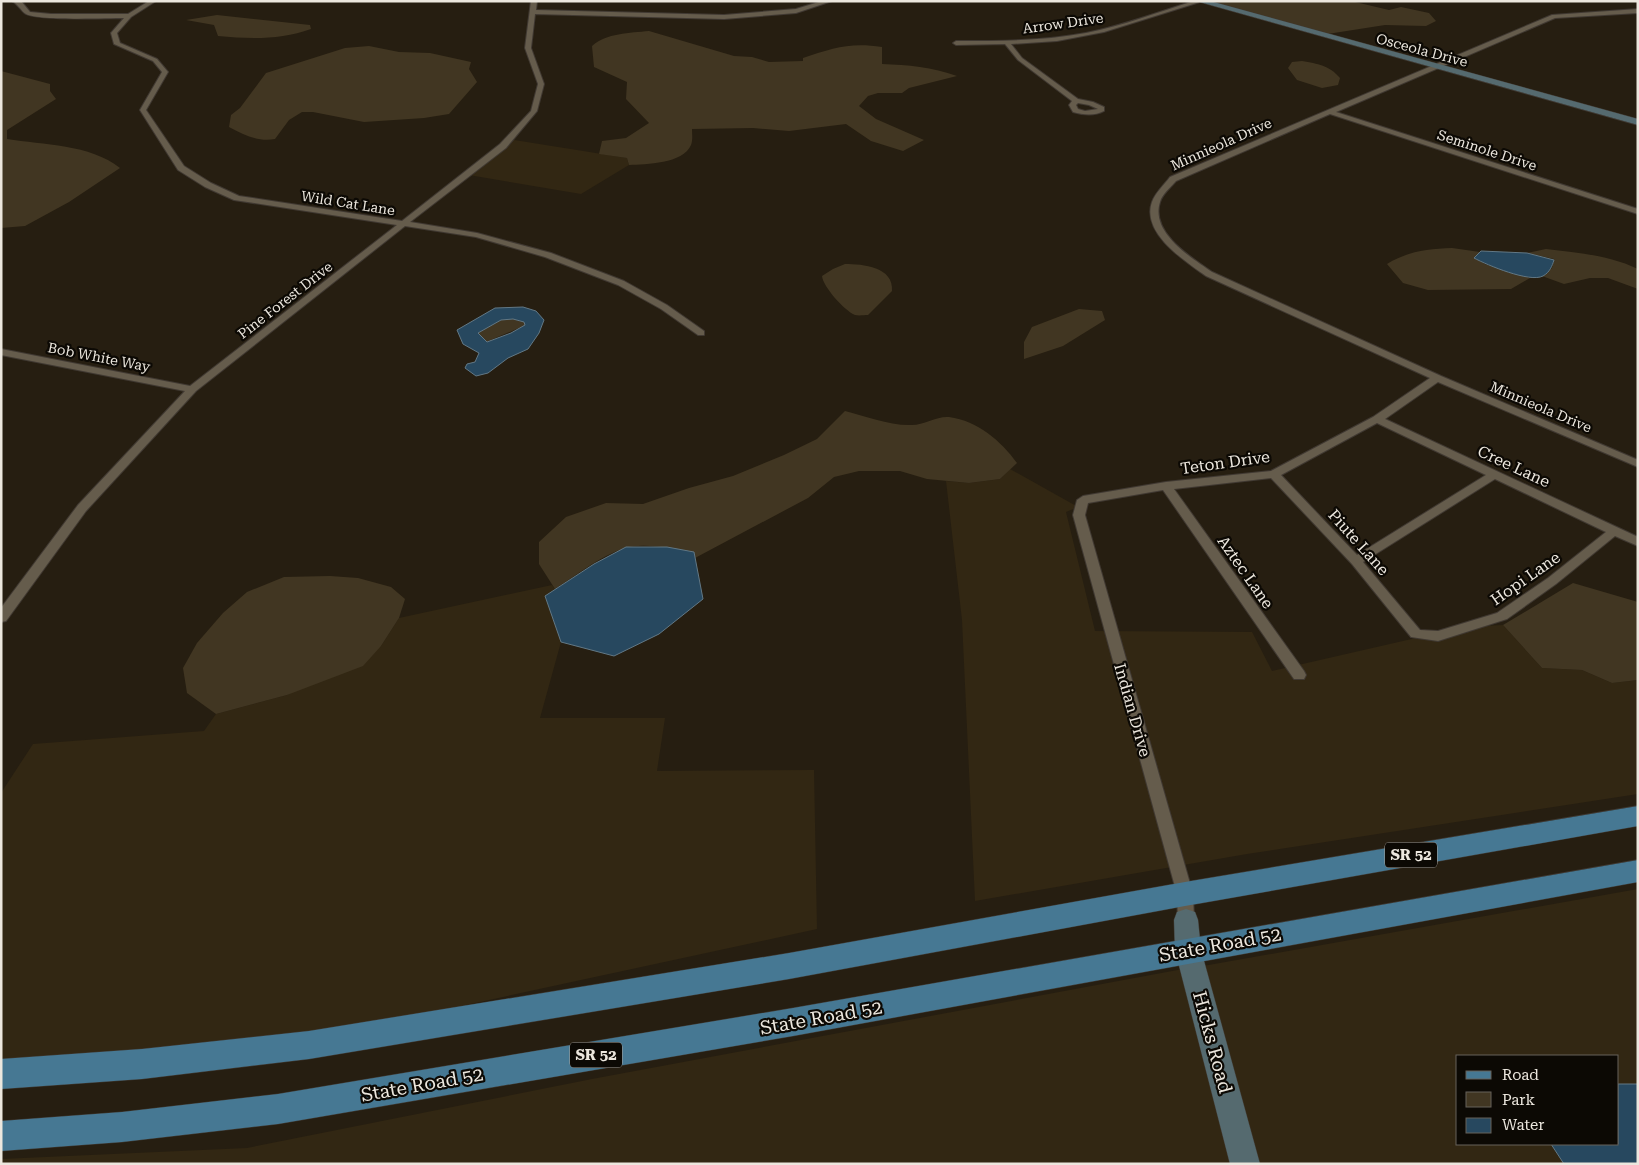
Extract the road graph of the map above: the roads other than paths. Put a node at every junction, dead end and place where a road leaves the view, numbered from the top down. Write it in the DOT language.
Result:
graph roads {
  1 [pos="15,1"];
  2 [pos="153,1"];
  3 [pos="534,1"];
  4 [pos="829,1"];
  5 [pos="1200,1"];
  6 [pos="1638,11"];
  7 [pos="532,12"];
  8 [pos="129,16"];
  9 [pos="956,43"];
  10 [pos="1007,43"];
  11 [pos="1432,66"];
  12 [pos="1076,101"];
  13 [pos="1329,112"];
  14 [pos="1638,122"];
  15 [pos="1638,212"];
  16 [pos="404,225"];
  17 [pos="701,333"];
  18 [pos="1,352"];
  19 [pos="1437,378"];
  20 [pos="192,389"];
  21 [pos="1377,419"];
  22 [pos="1638,464"];
  23 [pos="1274,474"];
  24 [pos="1494,475"];
  25 [pos="1166,486"];
  26 [pos="1082,500"];
  27 [pos="1614,531"];
  28 [pos="1638,542"];
  29 [pos="1356,561"];
  30 [pos="1,618"];
  31 [pos="1416,634"];
  32 [pos="1299,676"];
  33 [pos="1638,816"];
  34 [pos="1638,871"];
  35 [pos="1185,907"];
  36 [pos="1188,950"];
  37 [pos="1,1074"];
  38 [pos="1,1136"];
  39 [pos="1245,1164"];
  1 -- 8 [label="street"];
  2 -- 8 [label="street"];
  3 -- 7 [label="street, Pine Forest Drive"];
  4 -- 7 [label="street"];
  5 -- 10 [label="street, Arrow Drive"];
  5 -- 11 [label="street, Osceola Drive"];
  6 -- 11 [label="street, Minnieola Drive"];
  7 -- 16 [label="street, Pine Forest Drive"];
  8 -- 16 [label="street, Wild Cat Lane"];
  9 -- 10 [label="street, Arrow Drive"];
  10 -- 12 [label="street"];
  11 -- 13 [label="street, Minnieola Drive"];
  11 -- 14 [label="street, Osceola Drive"];
  13 -- 15 [label="street, Seminole Drive"];
  13 -- 19 [label="street, Minnieola Drive"];
  16 -- 17 [label="street, Wild Cat Lane"];
  16 -- 20 [label="street, Pine Forest Drive"];
  18 -- 20 [label="street, Bob White Way"];
  19 -- 21 [label="street, Teton Drive"];
  19 -- 22 [label="street, Minnieola Drive"];
  20 -- 30 [label="street, Pine Forest Drive"];
  21 -- 23 [label="street, Teton Drive"];
  21 -- 24 [label="street, Cree Lane"];
  23 -- 25 [label="street, Teton Drive"];
  23 -- 29 [label="street, Piute Lane"];
  24 -- 27 [label="street, Cree Lane"];
  24 -- 29 [label="street"];
  25 -- 26 [label="street, Teton Drive"];
  25 -- 32 [label="street, Aztec Lane"];
  26 -- 35 [label="street, Indian Drive"];
  27 -- 28 [label="street, Cree Lane"];
  27 -- 31 [label="street, Hopi Lane"];
  29 -- 31 [label="street, Piute Lane"];
  33 -- 35 [label="main road, SR 52"];
  34 -- 36 [label="main road, State Road 52 / SR 52"];
  35 -- 36 [label="street, Hicks Road"];
  35 -- 37 [label="main road, SR 52"];
  36 -- 38 [label="main road, State Road 52 / SR 52"];
  36 -- 39 [label="street, Hicks Road"];
}
